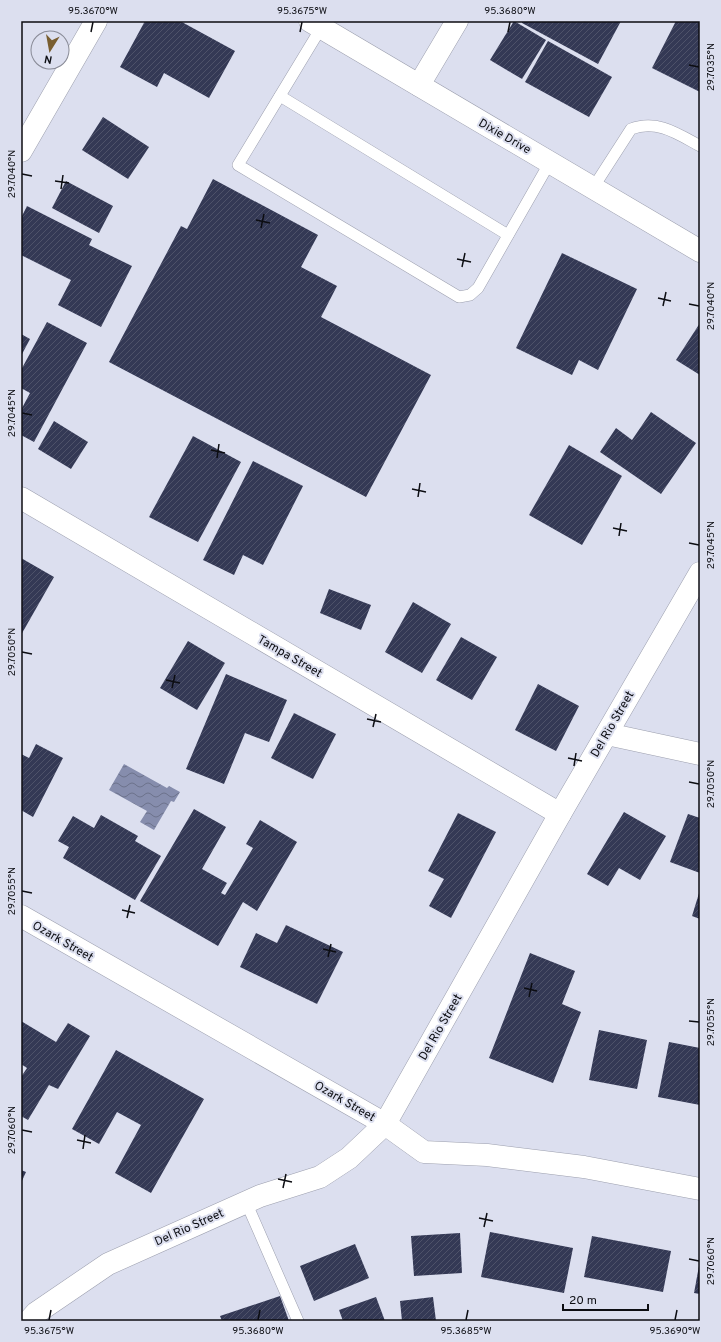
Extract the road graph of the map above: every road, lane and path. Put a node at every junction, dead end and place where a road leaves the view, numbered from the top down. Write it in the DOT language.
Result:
graph roads {
  1 [pos="96,21"];
  2 [pos="457,21"];
  3 [pos="315,24"];
  4 [pos="419,85"];
  5 [pos="280,96"];
  6 [pos="700,146"];
  7 [pos="21,151"];
  8 [pos="550,162"];
  9 [pos="593,188"];
  10 [pos="508,235"];
  11 [pos="700,251"];
  12 [pos="21,498"];
  13 [pos="700,573"];
  14 [pos="607,734"];
  15 [pos="700,754"];
  16 [pos="560,814"];
  17 [pos="21,916"];
  18 [pos="385,1124"];
  19 [pos="700,1189"];
  20 [pos="246,1202"];
  21 [pos="29,1321"];
  22 [pos="298,1321"];
  1 -- 7 [label="street"];
  2 -- 4 [label="street"];
  3 -- 4 [label="street, Dixie Drive"];
  3 -- 5 [label="lane"];
  4 -- 8 [label="street, Dixie Drive"];
  5 -- 10 [label="lane"];
  5 -- 10 [label="lane"];
  6 -- 9 [label="lane"];
  8 -- 9 [label="street, Dixie Drive"];
  8 -- 10 [label="lane"];
  9 -- 11 [label="street, Dixie Drive"];
  12 -- 16 [label="street, Tampa Street"];
  13 -- 14 [label="street, Del Rio Street"];
  14 -- 15 [label="street"];
  14 -- 16 [label="street, Del Rio Street"];
  16 -- 18 [label="street, Del Rio Street"];
  17 -- 18 [label="street, Ozark Street"];
  18 -- 19 [label="street, Ozark Street"];
  18 -- 20 [label="street, Del Rio Street"];
  20 -- 21 [label="street, Del Rio Street"];
  20 -- 22 [label="lane"];
}
